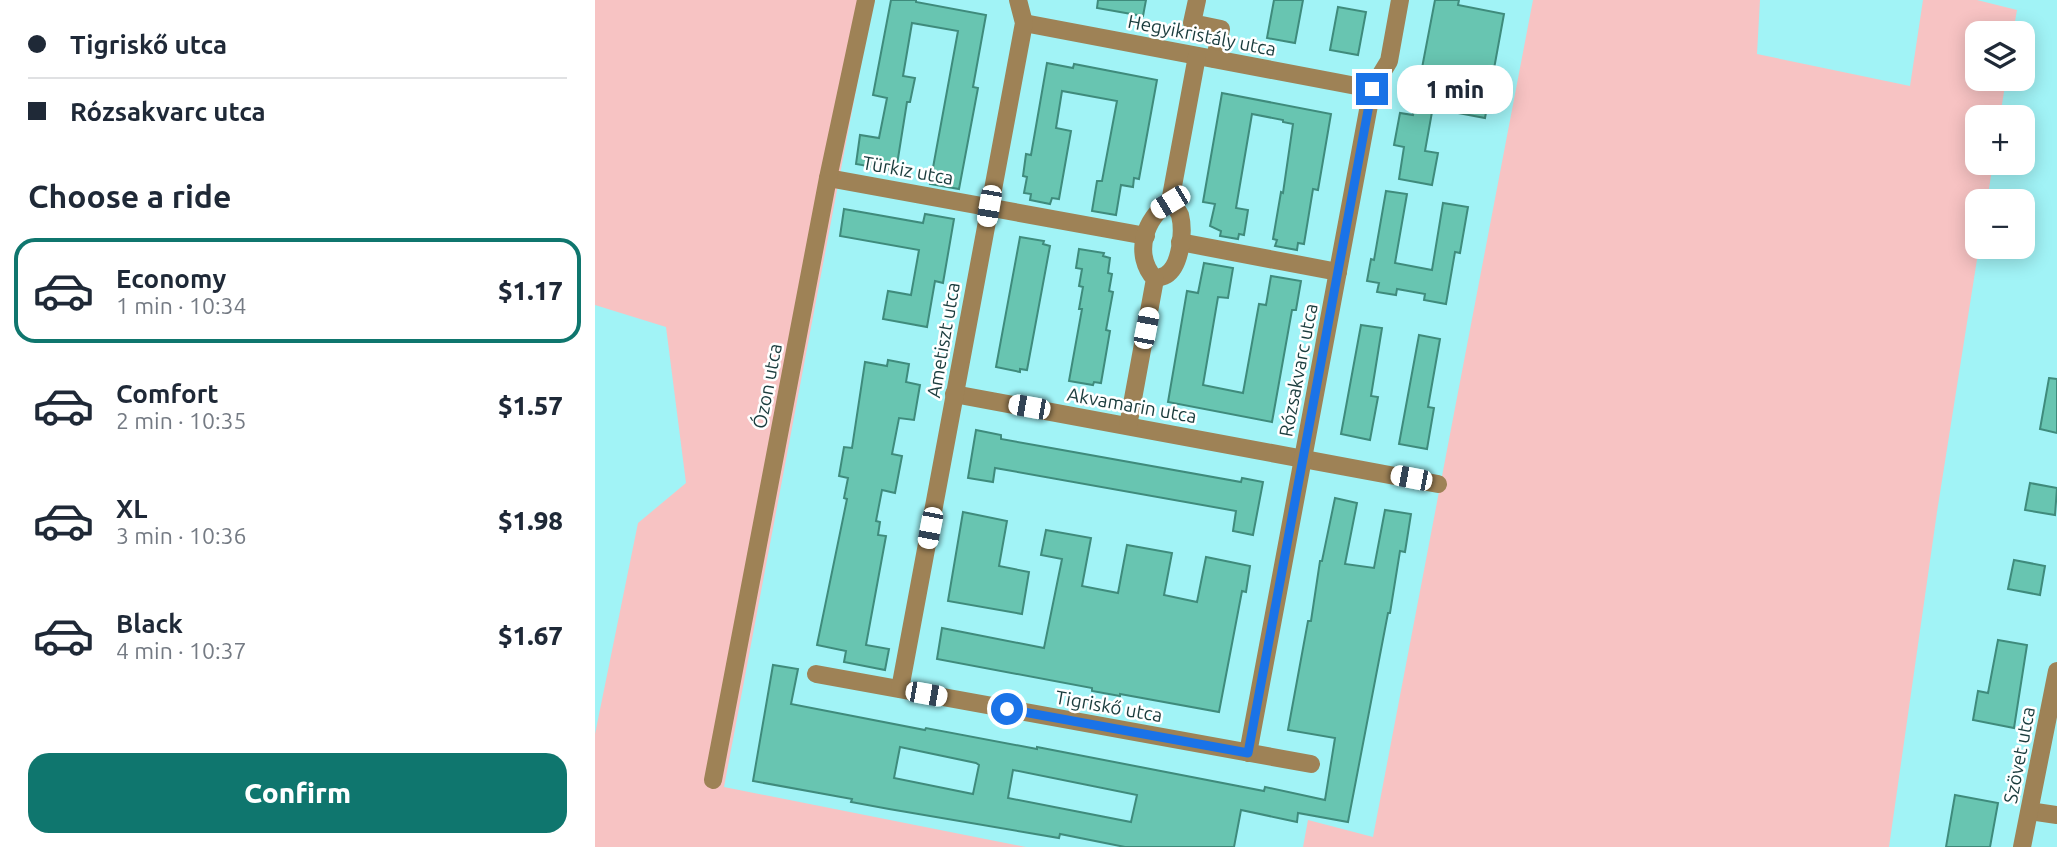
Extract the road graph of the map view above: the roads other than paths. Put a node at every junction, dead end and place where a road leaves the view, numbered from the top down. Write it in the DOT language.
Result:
graph roads {
  1 [pos="866,0"];
  2 [pos="1018,0"];
  3 [pos="1196,0"];
  4 [pos="1401,0"];
  5 [pos="1024,23"];
  6 [pos="1197,56"];
  7 [pos="1215,59"];
  8 [pos="1372,89"];
  9 [pos="828,178"];
  10 [pos="1170,202"];
  11 [pos="989,206"];
  12 [pos="1146,236"];
  13 [pos="1180,242"];
  14 [pos="1338,272"];
  15 [pos="1155,279"];
  16 [pos="954,394"];
  17 [pos="1128,426"];
  18 [pos="1303,458"];
  19 [pos="1438,484"];
  20 [pos="2057,671"];
  21 [pos="816,674"];
  22 [pos="900,689"];
  23 [pos="1248,753"];
  24 [pos="1311,764"];
  25 [pos="713,780"];
  26 [pos="2030,811"];
  27 [pos="2057,815"];
  28 [pos="2022,847"];
  1 -- 9 [label="street, Ózon utca"];
  2 -- 5 [label="street, Ametiszt utca"];
  3 -- 7 [label="street"];
  4 -- 8 [label="street, Rózsakvarc utca"];
  5 -- 6 [label="street, Hegyikristály utca"];
  5 -- 11 [label="street, Ametiszt utca"];
  6 -- 7 [label="street, Hegyikristály utca"];
  6 -- 10 [label="street"];
  7 -- 8 [label="street, Hegyikristály utca"];
  8 -- 14 [label="street, Rózsakvarc utca"];
  9 -- 11 [label="street, Türkiz utca"];
  9 -- 25 [label="street, Ózon utca"];
  10 -- 12 [label="street"];
  10 -- 13 [label="street"];
  11 -- 12 [label="street, Türkiz utca"];
  11 -- 16 [label="street, Ametiszt utca"];
  12 -- 15 [label="street"];
  13 -- 14 [label="street"];
  13 -- 15 [label="street"];
  14 -- 18 [label="street, Rózsakvarc utca"];
  15 -- 17 [label="street"];
  16 -- 17 [label="street, Akvamarin utca"];
  16 -- 22 [label="street, Ametiszt utca"];
  17 -- 18 [label="street, Akvamarin utca"];
  18 -- 19 [label="street, Akvamarin utca"];
  18 -- 23 [label="street, Rózsakvarc utca"];
  20 -- 26 [label="street, Szövet utca"];
  21 -- 22 [label="street, Tigriskő utca"];
  22 -- 23 [label="street, Tigriskő utca"];
  23 -- 24 [label="street, Tigriskő utca"];
  26 -- 27 [label="street"];
  26 -- 28 [label="street, Szövet utca"];
}
